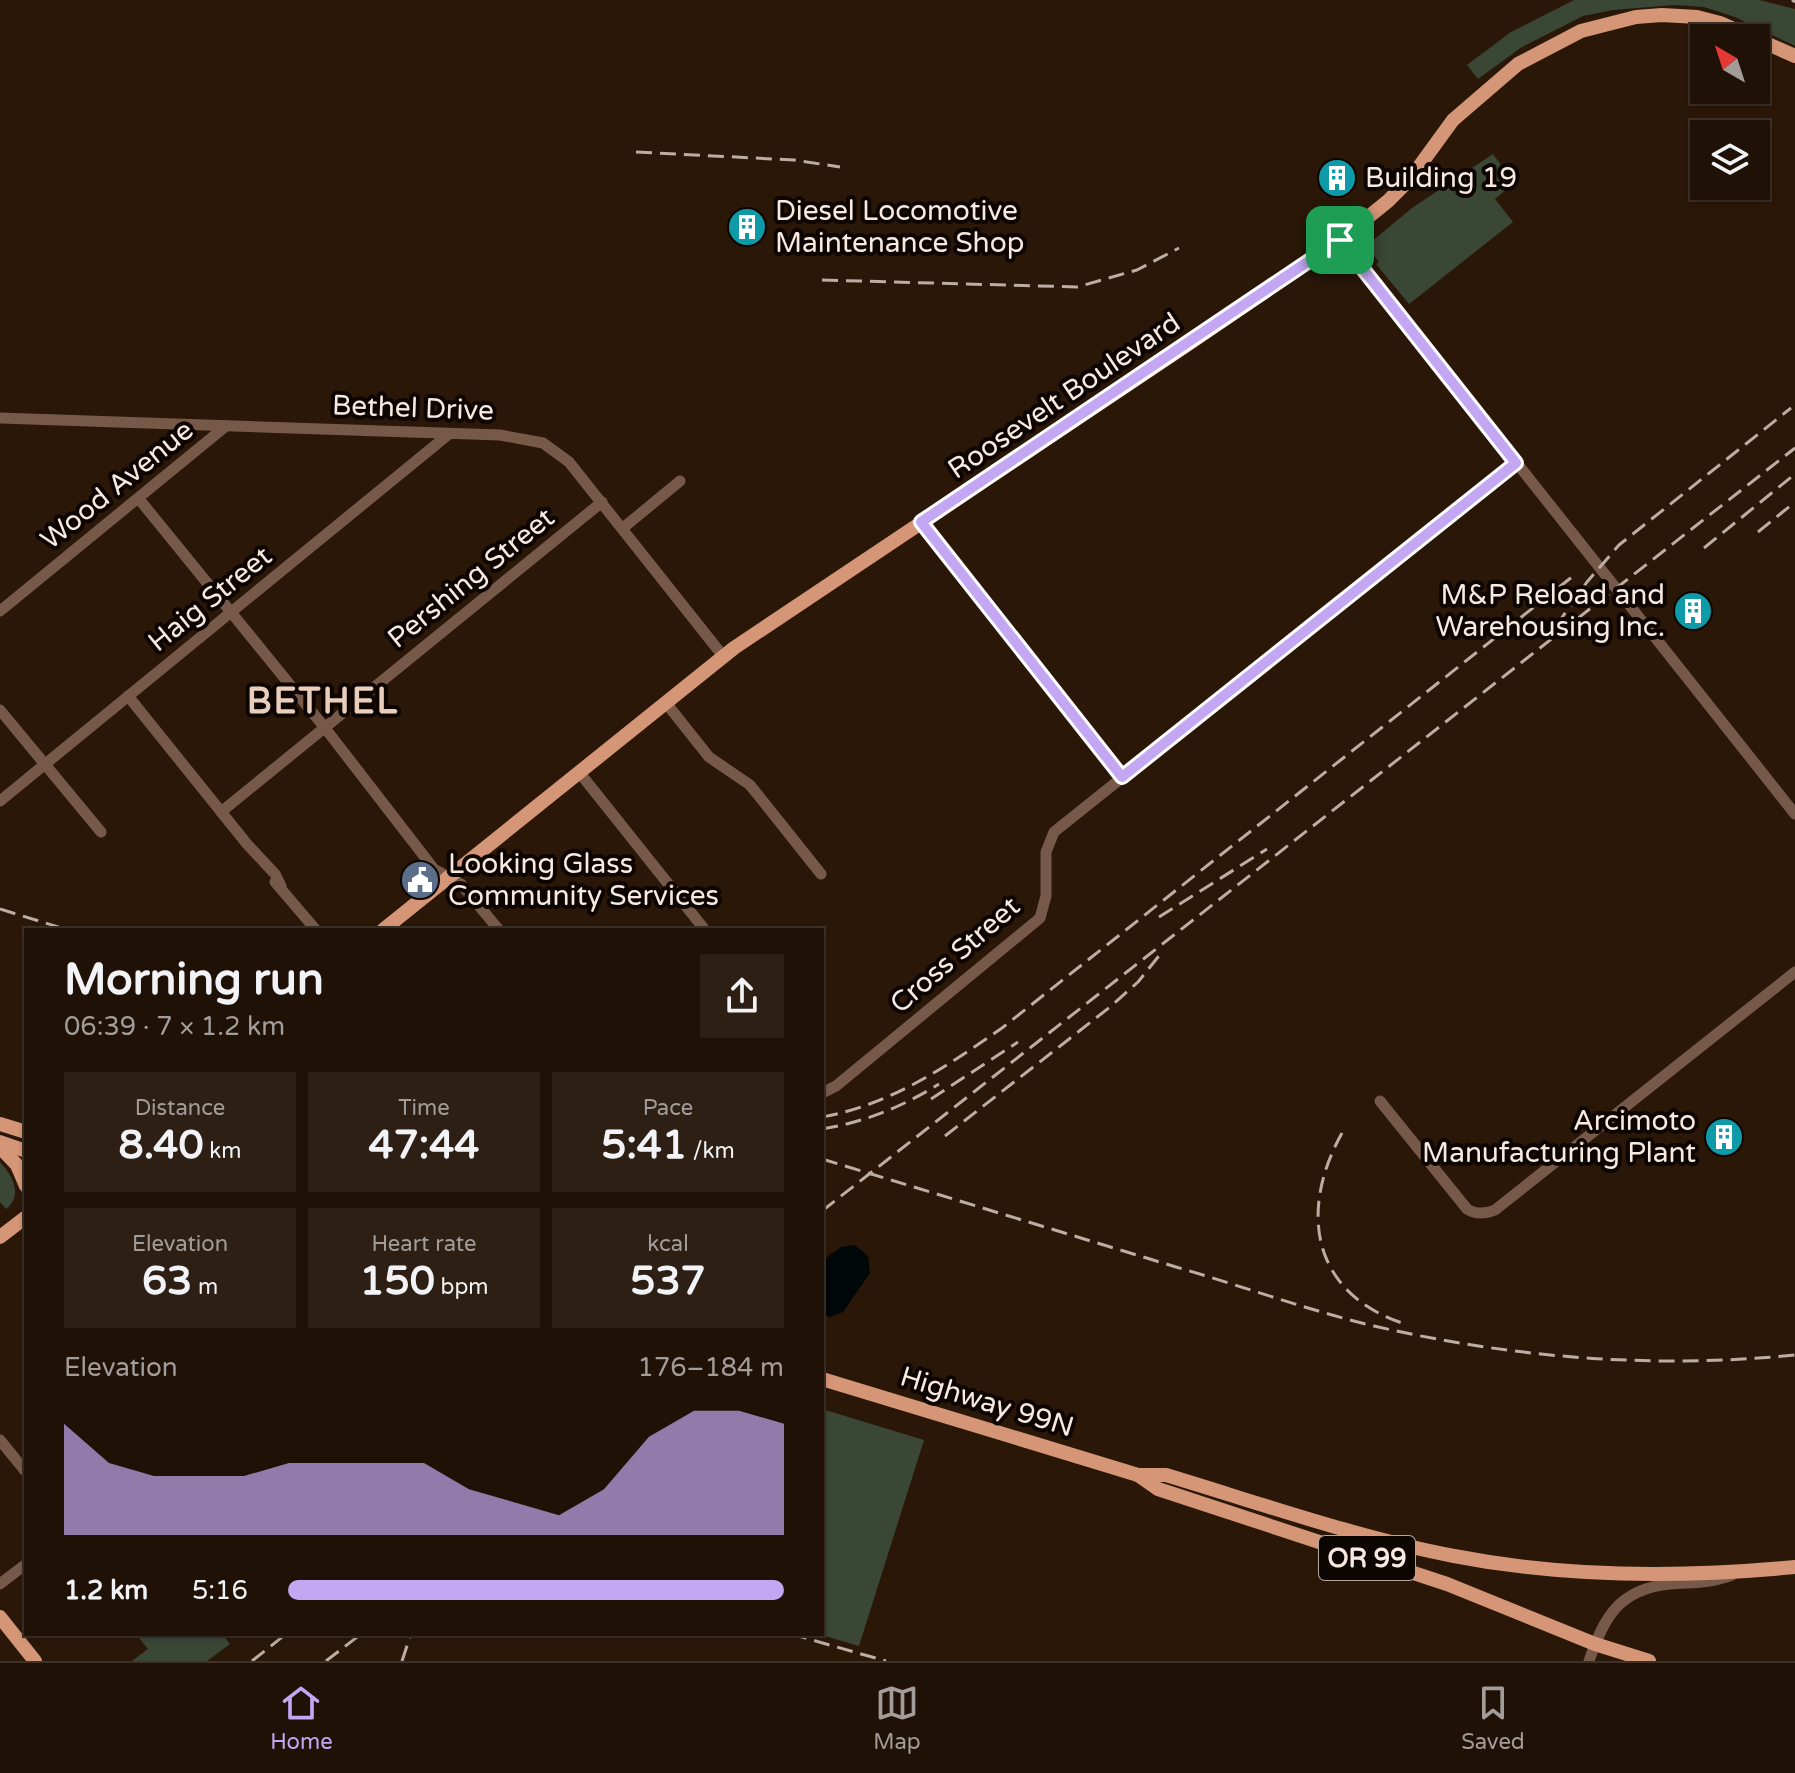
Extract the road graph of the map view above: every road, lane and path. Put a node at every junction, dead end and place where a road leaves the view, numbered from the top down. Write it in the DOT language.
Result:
graph roads {
  1 [pos="1795,56"];
  2 [pos="1340,240"];
  3 [pos="0,418"];
  4 [pos="226,426"];
  5 [pos="449,434"];
  6 [pos="1516,463"];
  7 [pos="680,481"];
  8 [pos="139,499"];
  9 [pos="602,502"];
  10 [pos="921,522"];
  11 [pos="623,528"];
  12 [pos="0,611"];
  13 [pos="231,613"];
  14 [pos="723,656"];
  15 [pos="128,696"];
  16 [pos="666,703"];
  17 [pos="0,710"];
  18 [pos="325,728"];
  19 [pos="45,764"];
  20 [pos="579,772"];
  21 [pos="1122,777"];
  22 [pos="0,801"];
  23 [pos="221,812"];
  24 [pos="1795,814"];
  25 [pos="101,832"];
  26 [pos="821,874"];
  27 [pos="447,877"];
  28 [pos="314,928"];
  29 [pos="385,928"];
  30 [pos="497,928"];
  31 [pos="703,928"];
  32 [pos="1795,972"];
  33 [pos="824,1092"];
  34 [pos="1380,1101"];
  35 [pos="0,1124"];
  36 [pos="24,1131"];
  37 [pos="0,1145"];
  38 [pos="24,1151"];
  39 [pos="24,1181"];
  40 [pos="24,1219"];
  41 [pos="0,1237"];
  42 [pos="824,1380"];
  43 [pos="0,1440"];
  44 [pos="24,1470"];
  45 [pos="1138,1475"];
  46 [pos="24,1566"];
  47 [pos="1795,1567"];
  48 [pos="1740,1572"];
  49 [pos="0,1584"];
  50 [pos="0,1617"];
  51 [pos="1595,1644"];
  52 [pos="35,1661"];
  53 [pos="1589,1661"];
  54 [pos="1649,1661"];
  1 -- 2 [label="main road, Roosevelt Boulevard"];
  2 -- 6 [label="street"];
  2 -- 10 [label="main road, Roosevelt Boulevard"];
  3 -- 4 [label="street, Bethel Drive"];
  4 -- 5 [label="street, Bethel Drive"];
  4 -- 8 [label="street, Wood Avenue"];
  5 -- 9 [label="street, Bethel Drive"];
  5 -- 13 [label="street, Haig Street"];
  6 -- 21 [label="street, Cross Street"];
  6 -- 24 [label="street"];
  7 -- 11 [label="street"];
  8 -- 12 [label="street, Wood Avenue"];
  8 -- 13 [label="street"];
  9 -- 11 [label="street, Bethel Drive"];
  9 -- 18 [label="street, Pershing Street"];
  10 -- 14 [label="main road, Roosevelt Boulevard"];
  10 -- 21 [label="street"];
  11 -- 14 [label="street, Bethel Drive"];
  13 -- 15 [label="street, Haig Street"];
  13 -- 18 [label="street"];
  14 -- 16 [label="main road, Roosevelt Boulevard"];
  15 -- 19 [label="street, Haig Street"];
  15 -- 23 [label="street"];
  16 -- 20 [label="main road, Roosevelt Boulevard"];
  16 -- 26 [label="street"];
  17 -- 19 [label="street"];
  18 -- 23 [label="street, Pershing Street"];
  18 -- 27 [label="street"];
  19 -- 22 [label="street, Haig Street"];
  19 -- 25 [label="street"];
  20 -- 27 [label="main road, Roosevelt Boulevard"];
  20 -- 31 [label="street"];
  21 -- 33 [label="street, Cross Street"];
  23 -- 28 [label="street"];
  27 -- 29 [label="main road, Roosevelt Boulevard"];
  27 -- 30 [label="street"];
  32 -- 34 [label="street"];
  35 -- 36 [label="main road"];
  37 -- 38 [label="main road"];
  37 -- 39 [label="main road"];
  40 -- 41 [label="main road"];
  42 -- 45 [label="main road, Highway 99N / OR 99"];
  43 -- 44 [label="street"];
  45 -- 48 [label="main road, OR 99"];
  45 -- 51 [label="main road, OR 99"];
  46 -- 49 [label="street"];
  47 -- 48 [label="main road, OR 99"];
  48 -- 51 [label="street"];
  50 -- 52 [label="main road"];
  51 -- 53 [label="street"];
  51 -- 54 [label="main road, OR 99"];
}
